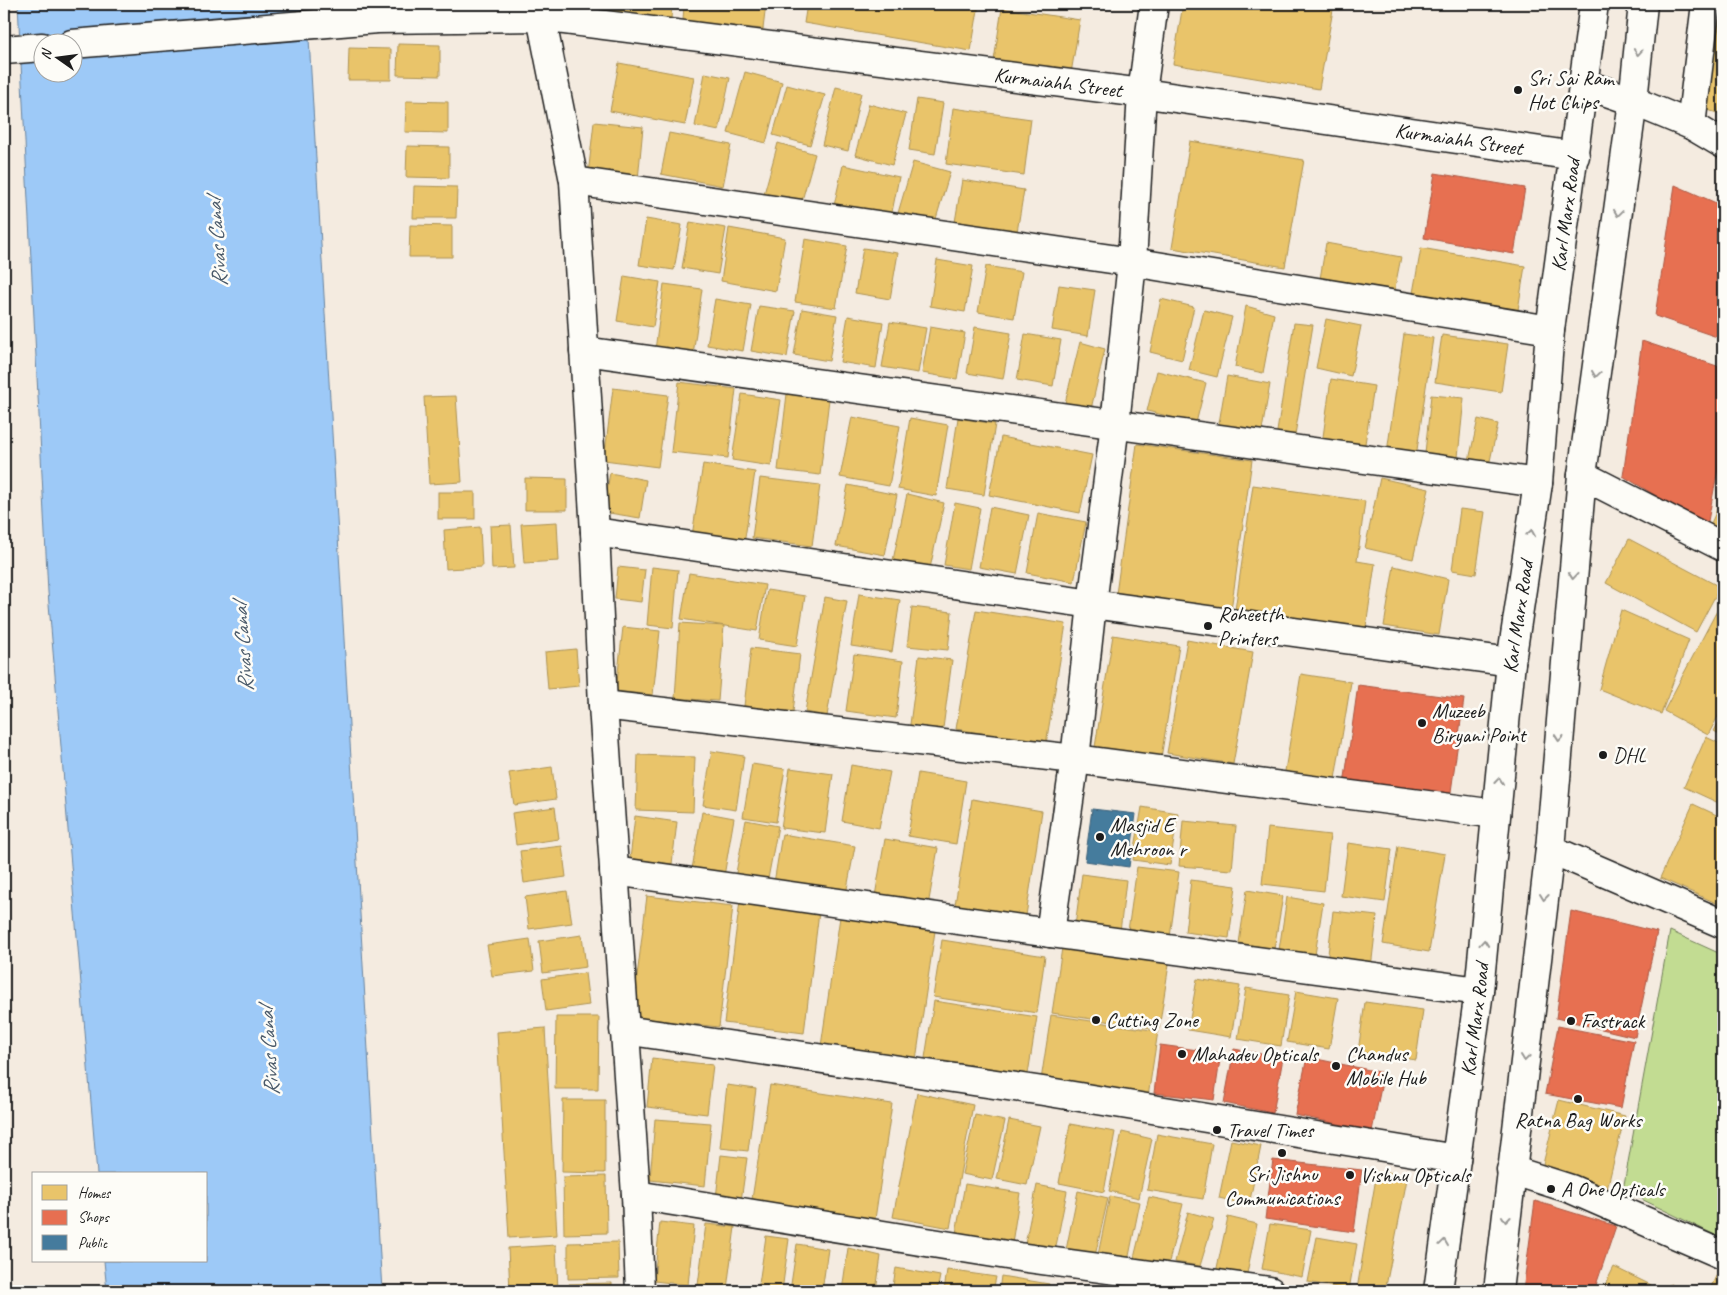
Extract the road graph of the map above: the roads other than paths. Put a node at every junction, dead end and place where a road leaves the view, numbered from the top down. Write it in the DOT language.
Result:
graph roads {
  1 [pos="1154,4"];
  2 [pos="1594,4"];
  3 [pos="1643,4"];
  4 [pos="1706,4"];
  5 [pos="540,10"];
  6 [pos="82,43"];
  7 [pos="32,48"];
  8 [pos="4,50"];
  9 [pos="1584,84"];
  10 [pos="1142,92"];
  11 [pos="1633,101"];
  12 [pos="1691,125"];
  13 [pos="1723,144"];
  14 [pos="1574,156"];
  15 [pos="574,181"];
  16 [pos="1132,262"];
  17 [pos="1550,330"];
  18 [pos="584,351"];
  19 [pos="1115,424"];
  20 [pos="1582,475"];
  21 [pos="1538,483"];
  22 [pos="595,532"];
  23 [pos="1723,547"];
  24 [pos="1092,604"];
  25 [pos="1511,662"];
  26 [pos="603,705"];
  27 [pos="1075,759"];
  28 [pos="1496,814"];
  29 [pos="1550,849"];
  30 [pos="614,871"];
  31 [pos="1723,924"];
  32 [pos="1050,933"];
  33 [pos="1479,991"];
  34 [pos="624,1030"];
  35 [pos="1456,1159"];
  36 [pos="1511,1170"];
  37 [pos="636,1195"];
  38 [pos="1723,1255"];
  39 [pos="640,1291"];
  40 [pos="1270,1291"];
  41 [pos="1438,1291"];
  42 [pos="1498,1291"];
  1 -- 10 [label="street"];
  2 -- 9 [label="street, Karl Marx Road"];
  3 -- 11 [label="street, one-way"];
  4 -- 12 [label="street"];
  5 -- 6 [label="street, Kurmaiahh Street"];
  5 -- 10 [label="street, Kurmaiahh Street"];
  5 -- 15 [label="street"];
  7 -- 8 [label="street"];
  9 -- 11 [label="street"];
  9 -- 14 [label="street, Karl Marx Road"];
  10 -- 14 [label="street, Kurmaiahh Street"];
  10 -- 16 [label="street"];
  11 -- 12 [label="street"];
  11 -- 20 [label="street, one-way"];
  12 -- 13 [label="street"];
  14 -- 17 [label="street, Karl Marx Road"];
  15 -- 16 [label="street"];
  15 -- 18 [label="street"];
  16 -- 17 [label="street"];
  16 -- 19 [label="street"];
  17 -- 21 [label="street, Karl Marx Road"];
  18 -- 19 [label="street"];
  18 -- 22 [label="street"];
  19 -- 21 [label="street"];
  19 -- 24 [label="street"];
  20 -- 23 [label="street"];
  20 -- 29 [label="street, one-way"];
  25 -- 21 [label="street, Karl Marx Road, one-way"];
  22 -- 24 [label="street"];
  22 -- 26 [label="street"];
  24 -- 25 [label="street"];
  24 -- 27 [label="street"];
  28 -- 25 [label="street, Karl Marx Road, one-way"];
  26 -- 27 [label="street"];
  26 -- 30 [label="street"];
  27 -- 28 [label="street"];
  27 -- 32 [label="street"];
  33 -- 28 [label="street, Karl Marx Road, one-way"];
  29 -- 31 [label="street"];
  29 -- 36 [label="street, one-way"];
  30 -- 32 [label="street"];
  30 -- 34 [label="street"];
  32 -- 33 [label="street"];
  33 -- 35 [label="street, Karl Marx Road"];
  34 -- 35 [label="street"];
  34 -- 37 [label="street"];
  41 -- 35 [label="street, Karl Marx Road, one-way"];
  36 -- 38 [label="street"];
  36 -- 42 [label="street, one-way"];
  37 -- 39 [label="street"];
  37 -- 40 [label="street"];
}
